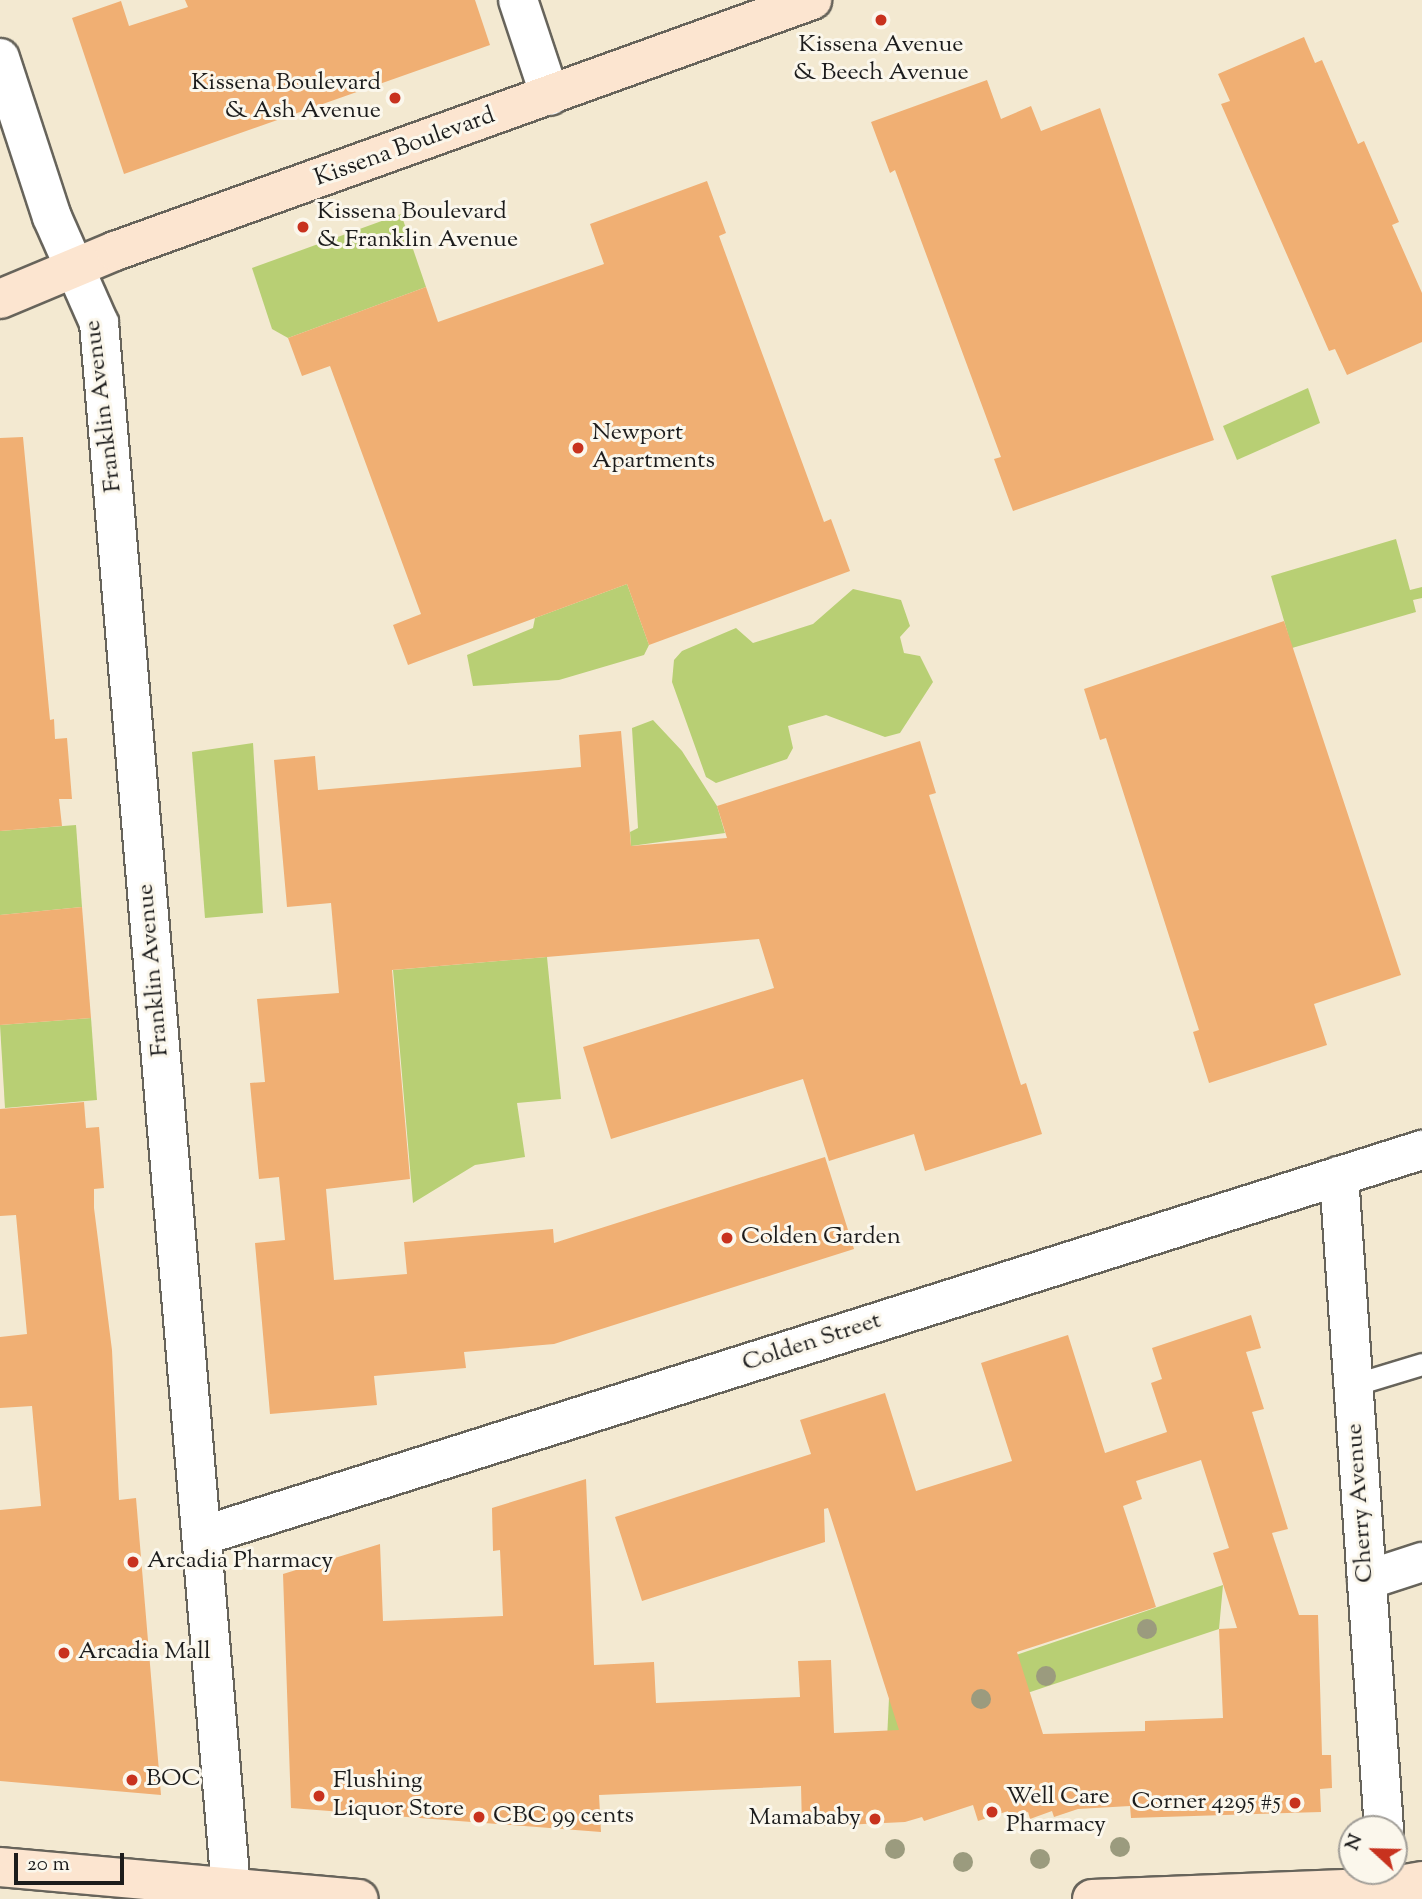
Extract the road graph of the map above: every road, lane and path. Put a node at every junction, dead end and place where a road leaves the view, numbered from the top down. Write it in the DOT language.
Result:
graph roads {
  1 [pos="518,0"];
  2 [pos="812,0"];
  3 [pos="0,58"];
  4 [pos="550,96"];
  5 [pos="74,269"];
  6 [pos="0,299"];
  7 [pos="1422,1150"];
  8 [pos="1339,1176"];
  9 [pos="1422,1364"];
  10 [pos="1353,1385"];
  11 [pos="202,1536"];
  12 [pos="1422,1562"];
  13 [pos="1367,1580"];
  14 [pos="1383,1815"];
  15 [pos="0,1867"];
  16 [pos="1377,1885"];
  17 [pos="232,1893"];
  18 [pos="359,1899"];
  19 [pos="1092,1899"];
  1 -- 4 [label="street"];
  2 -- 4 [label="main road, Kissena Boulevard"];
  3 -- 5 [label="street, Franklin Avenue"];
  4 -- 5 [label="main road, Kissena Boulevard"];
  5 -- 6 [label="main road, Kissena Boulevard"];
  5 -- 11 [label="street, Franklin Avenue"];
  7 -- 8 [label="street, Colden Street"];
  8 -- 10 [label="street, Cherry Avenue"];
  8 -- 11 [label="street, Colden Street"];
  9 -- 10 [label="lane"];
  10 -- 13 [label="street, Cherry Avenue"];
  11 -- 17 [label="street, Franklin Avenue"];
  12 -- 13 [label="street"];
  13 -- 14 [label="street, Cherry Avenue"];
  15 -- 17 [label="main road"];
  16 -- 19 [label="main road"];
  17 -- 18 [label="main road"];
}
